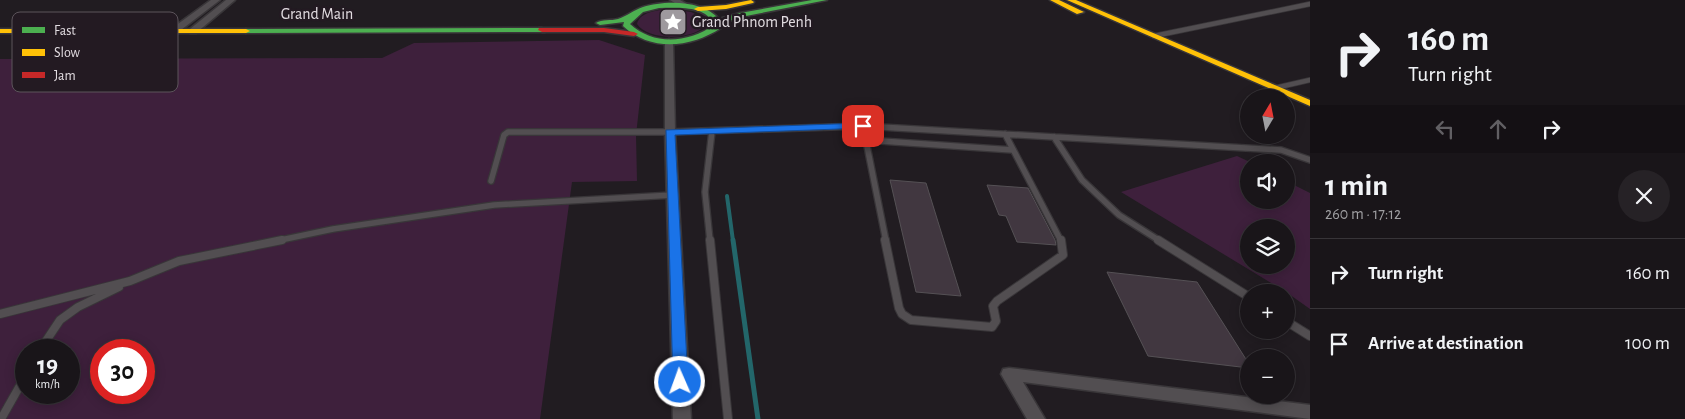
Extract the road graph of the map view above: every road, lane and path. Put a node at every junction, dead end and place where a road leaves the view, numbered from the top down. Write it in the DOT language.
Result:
graph roads {
  1 [pos="216,0"];
  2 [pos="231,0"];
  3 [pos="674,0"];
  4 [pos="761,0"];
  5 [pos="822,0"];
  6 [pos="1052,0"];
  7 [pos="1070,0"];
  8 [pos="656,4"];
  9 [pos="1310,4"];
  10 [pos="692,8"];
  11 [pos="628,18"];
  12 [pos="718,22"];
  13 [pos="178,28"];
  14 [pos="197,28"];
  15 [pos="634,34"];
  16 [pos="1154,36"];
  17 [pos="669,42"];
  18 [pos="1310,80"];
  19 [pos="1264,89"];
  20 [pos="1266,89"];
  21 [pos="1285,89"];
  22 [pos="1295,99"];
  23 [pos="1310,103"];
  24 [pos="1295,107"];
  25 [pos="1310,113"];
  26 [pos="863,126"];
  27 [pos="712,131"];
  28 [pos="670,132"];
  29 [pos="1005,134"];
  30 [pos="1054,137"];
  31 [pos="866,140"];
  32 [pos="1013,150"];
  33 [pos="1310,160"];
  34 [pos="491,181"];
  35 [pos="673,195"];
  36 [pos="130,281"];
  37 [pos="1240,291"];
  38 [pos="0,314"];
  39 [pos="1295,327"];
  40 [pos="1310,336"];
  41 [pos="47,339"];
  42 [pos="15,394"];
  43 [pos="1310,412"];
  44 [pos="1,419"];
  45 [pos="682,419"];
  46 [pos="728,419"];
  47 [pos="1036,419"];
  1 -- 13 [label="street"];
  2 -- 14 [label="street"];
  3 -- 10 [label="street"];
  4 -- 10 [label="street"];
  5 -- 12 [label="street"];
  6 -- 19 [label="street"];
  7 -- 16 [label="street"];
  8 -- 10 [label="street"];
  8 -- 11 [label="street, Grand Main"];
  9 -- 16 [label="lane"];
  10 -- 12 [label="street"];
  11 -- 14 [label="street, Grand Main"];
  11 -- 15 [label="street"];
  12 -- 17 [label="street, Grand Main"];
  13 -- 14 [label="street, Grand Main"];
  14 -- 15 [label="street, Grand Main"];
  15 -- 17 [label="street, Grand Main"];
  16 -- 20 [label="street"];
  17 -- 28 [label="street"];
  18 -- 21 [label="lane"];
  22 -- 23 [label="street"];
  24 -- 25 [label="street"];
  26 -- 27 [label="lane"];
  26 -- 29 [label="lane"];
  26 -- 31 [label="lane"];
  27 -- 28 [label="lane"];
  27 -- 46 [label="lane"];
  28 -- 34 [label="lane"];
  28 -- 35 [label="street"];
  29 -- 30 [label="lane"];
  29 -- 32 [label="lane"];
  30 -- 33 [label="lane"];
  30 -- 37 [label="lane"];
  31 -- 32 [label="lane"];
  31 -- 32 [label="lane"];
  35 -- 36 [label="lane"];
  35 -- 45 [label="street"];
  36 -- 38 [label="lane"];
  36 -- 41 [label="lane"];
  39 -- 40 [label="lane"];
  42 -- 44 [label="lane"];
  43 -- 47 [label="street"];
}
